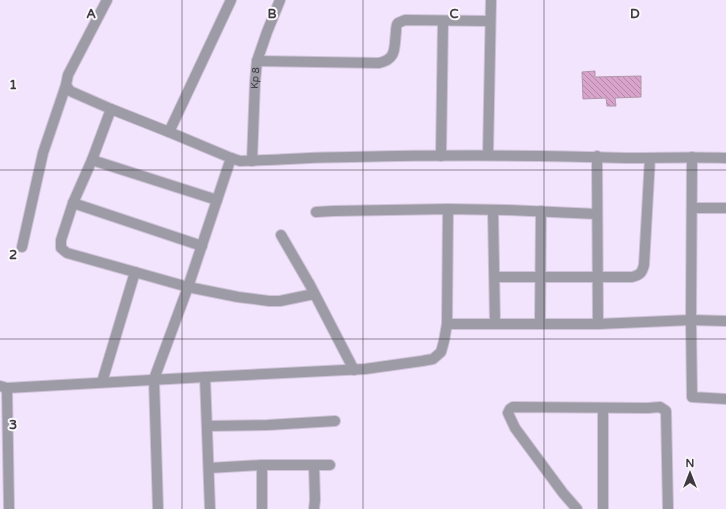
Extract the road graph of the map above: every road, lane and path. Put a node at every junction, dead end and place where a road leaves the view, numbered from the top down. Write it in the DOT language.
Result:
graph roads {
  1 [pos="107,0"];
  2 [pos="231,0"];
  3 [pos="280,0"];
  4 [pos="491,0"];
  5 [pos="443,21"];
  6 [pos="490,21"];
  7 [pos="257,61"];
  8 [pos="66,85"];
  9 [pos="111,109"];
  10 [pos="169,132"];
  11 [pos="488,155"];
  12 [pos="441,156"];
  13 [pos="597,156"];
  14 [pos="692,157"];
  15 [pos="231,158"];
  16 [pos="650,158"];
  17 [pos="726,158"];
  18 [pos="92,160"];
  19 [pos="252,161"];
  20 [pos="217,200"];
  21 [pos="73,203"];
  22 [pos="692,208"];
  23 [pos="726,208"];
  24 [pos="448,209"];
  25 [pos="493,210"];
  26 [pos="541,211"];
  27 [pos="316,212"];
  28 [pos="597,214"];
  29 [pos="281,235"];
  30 [pos="202,246"];
  31 [pos="22,247"];
  32 [pos="135,272"];
  33 [pos="495,277"];
  34 [pos="540,277"];
  35 [pos="597,277"];
  36 [pos="188,287"];
  37 [pos="314,294"];
  38 [pos="691,320"];
  39 [pos="726,321"];
  40 [pos="447,324"];
  41 [pos="495,324"];
  42 [pos="540,324"];
  43 [pos="598,324"];
  44 [pos="354,370"];
  45 [pos="205,377"];
  46 [pos="154,379"];
  47 [pos="102,382"];
  48 [pos="3,387"];
  49 [pos="726,399"];
  50 [pos="603,408"];
  51 [pos="335,421"];
  52 [pos="207,426"];
  53 [pos="262,465"];
  54 [pos="314,465"];
  55 [pos="330,465"];
  56 [pos="209,468"];
  57 [pos="8,509"];
  58 [pos="158,509"];
  59 [pos="210,509"];
  60 [pos="262,509"];
  61 [pos="314,509"];
  62 [pos="577,509"];
  63 [pos="603,509"];
  64 [pos="668,509"];
  1 -- 8 [label="street"];
  2 -- 10 [label="street"];
  3 -- 7 [label="street, Kp 8"];
  4 -- 6 [label="street"];
  5 -- 6 [label="street"];
  5 -- 7 [label="street"];
  5 -- 12 [label="street"];
  6 -- 11 [label="street"];
  7 -- 19 [label="street, Kp 8"];
  8 -- 9 [label="street"];
  8 -- 31 [label="street"];
  9 -- 10 [label="street"];
  9 -- 18 [label="street"];
  10 -- 15 [label="street"];
  11 -- 12 [label="street"];
  11 -- 13 [label="street"];
  12 -- 19 [label="street"];
  13 -- 16 [label="street"];
  13 -- 28 [label="street"];
  14 -- 16 [label="street"];
  14 -- 17 [label="street"];
  14 -- 22 [label="street"];
  15 -- 19 [label="street"];
  15 -- 20 [label="street"];
  16 -- 35 [label="street"];
  18 -- 20 [label="street"];
  18 -- 21 [label="street"];
  20 -- 30 [label="street"];
  21 -- 30 [label="street"];
  21 -- 32 [label="street"];
  22 -- 23 [label="street"];
  22 -- 38 [label="street"];
  24 -- 25 [label="street"];
  24 -- 27 [label="street"];
  24 -- 40 [label="street"];
  25 -- 26 [label="street"];
  25 -- 33 [label="street"];
  26 -- 28 [label="street"];
  26 -- 34 [label="street"];
  28 -- 35 [label="street"];
  29 -- 37 [label="street"];
  30 -- 36 [label="street"];
  32 -- 36 [label="street"];
  32 -- 47 [label="street"];
  33 -- 34 [label="street"];
  33 -- 41 [label="street"];
  34 -- 35 [label="street"];
  34 -- 42 [label="street"];
  35 -- 43 [label="street"];
  36 -- 37 [label="street"];
  36 -- 46 [label="street"];
  37 -- 44 [label="street"];
  38 -- 39 [label="street"];
  38 -- 43 [label="street"];
  38 -- 49 [label="street"];
  40 -- 41 [label="street"];
  40 -- 44 [label="street"];
  41 -- 42 [label="street"];
  42 -- 43 [label="street"];
  44 -- 45 [label="street"];
  45 -- 46 [label="street"];
  45 -- 52 [label="street"];
  46 -- 47 [label="street"];
  46 -- 58 [label="street"];
  47 -- 48 [label="street"];
  48 -- 57 [label="street"];
  50 -- 62 [label="street"];
  50 -- 63 [label="street"];
  50 -- 64 [label="street"];
  51 -- 52 [label="street"];
  52 -- 56 [label="street"];
  53 -- 54 [label="street"];
  53 -- 56 [label="street"];
  53 -- 60 [label="street"];
  54 -- 55 [label="street"];
  54 -- 61 [label="street"];
  56 -- 59 [label="street"];
}
